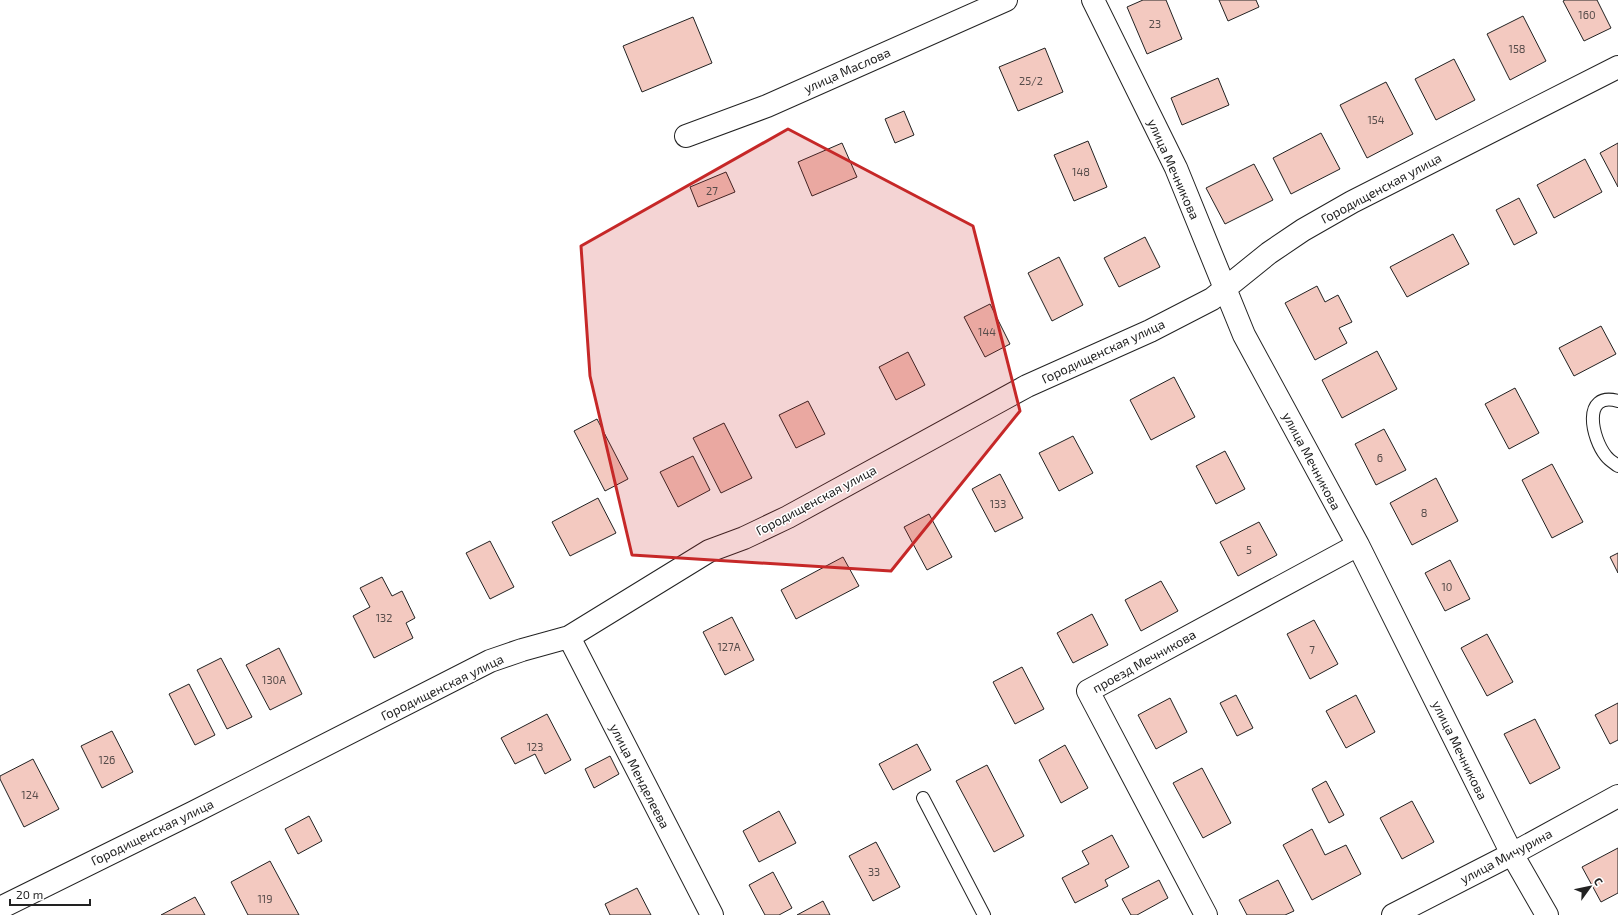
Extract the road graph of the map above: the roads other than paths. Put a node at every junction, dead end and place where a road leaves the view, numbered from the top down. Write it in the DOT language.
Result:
graph roads {
  1 [pos="1006,0"];
  2 [pos="1093,0"];
  3 [pos="1618,66"];
  4 [pos="686,136"];
  5 [pos="1226,288"];
  6 [pos="1618,401"];
  7 [pos="1618,466"];
  8 [pos="1358,545"];
  9 [pos="569,637"];
  10 [pos="1618,796"];
  11 [pos="923,798"];
  12 [pos="1512,854"];
  13 [pos="0,908"];
  14 [pos="712,915"];
  15 [pos="984,915"];
  16 [pos="1206,915"];
  17 [pos="1393,915"];
  18 [pos="1547,915"];
  1 -- 4 [label="street, улица Маслова"];
  2 -- 5 [label="street, улица Мечникова"];
  3 -- 5 [label="street, Городищенская улица"];
  5 -- 8 [label="street, улица Мечникова"];
  5 -- 9 [label="street, Городищенская улица"];
  6 -- 7 [label="lane"];
  8 -- 12 [label="street, улица Мечникова"];
  8 -- 16 [label="street, проезд Мечникова"];
  9 -- 13 [label="street, Городищенская улица"];
  9 -- 14 [label="street, улица Менделеева"];
  10 -- 12 [label="street, улица Мичурина"];
  11 -- 15 [label="lane"];
  12 -- 17 [label="street, улица Мичурина"];
  12 -- 18 [label="street, улица Мечникова"];
}
